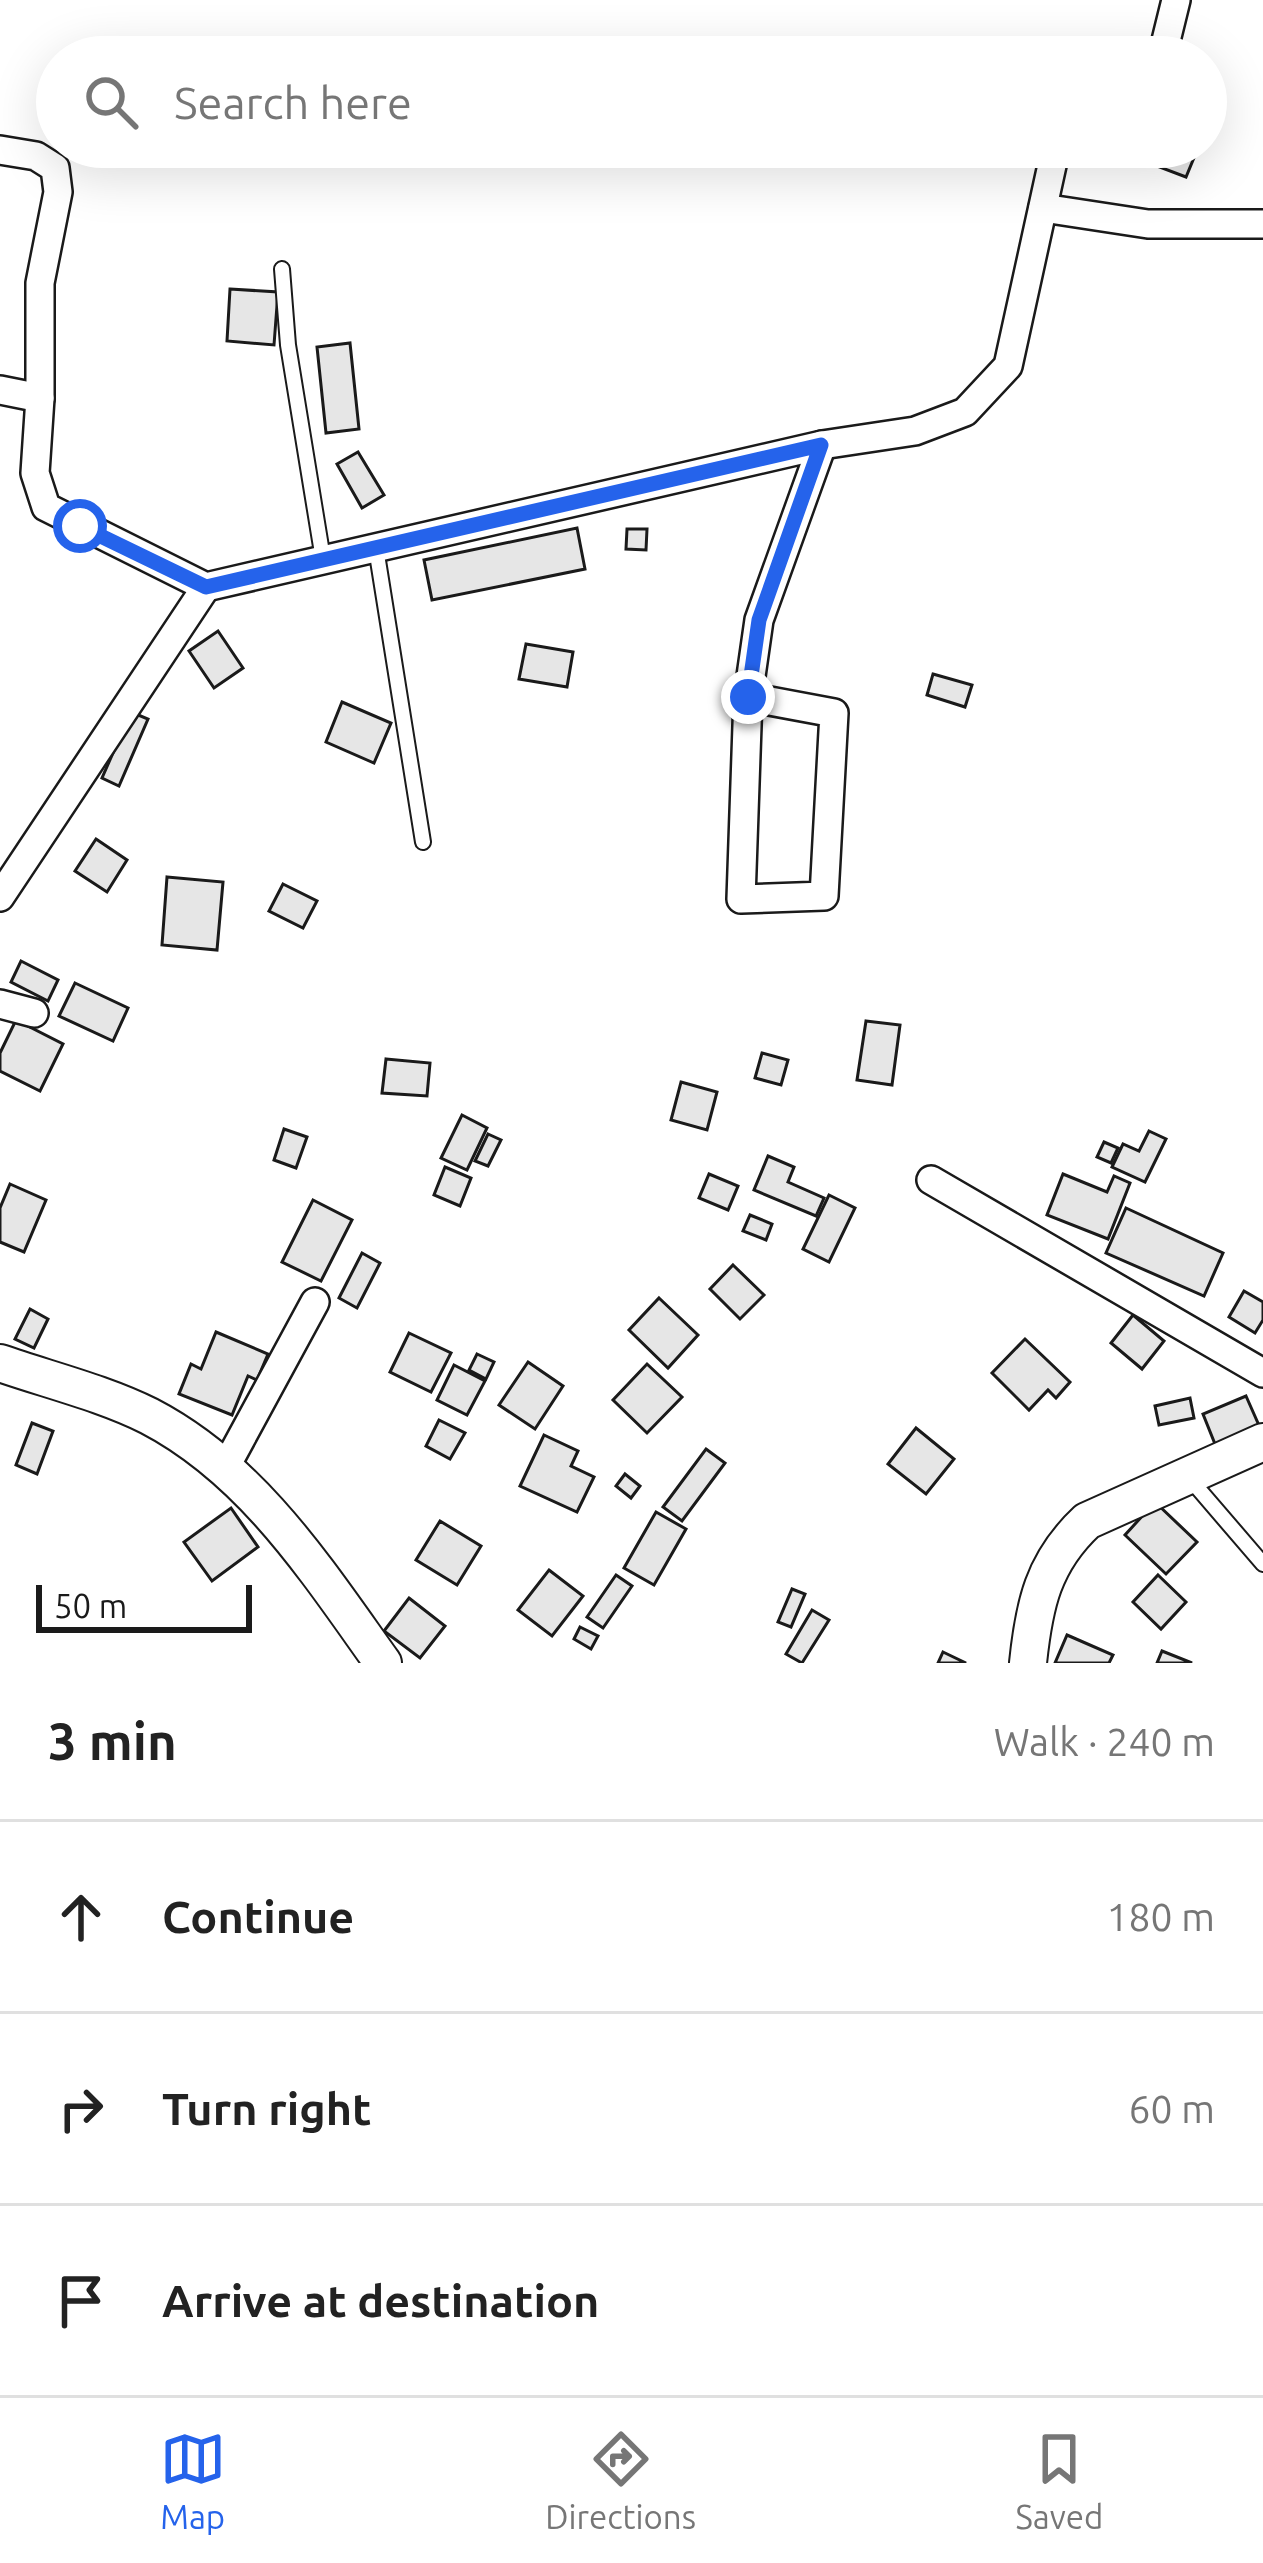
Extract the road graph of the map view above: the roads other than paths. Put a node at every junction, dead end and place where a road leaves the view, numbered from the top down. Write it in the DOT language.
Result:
graph roads {
  1 [pos="1176,0"];
  2 [pos="1167,36"];
  3 [pos="0,150"];
  4 [pos="36,156"];
  5 [pos="55,168"];
  6 [pos="1052,168"];
  7 [pos="1043,208"];
  8 [pos="1263,224"];
  9 [pos="282,269"];
  10 [pos="0,390"];
  11 [pos="40,398"];
  12 [pos="821,445"];
  13 [pos="376,548"];
  14 [pos="323,559"];
  15 [pos="206,587"];
  16 [pos="748,697"];
  17 [pos="423,842"];
  18 [pos="0,897"];
  19 [pos="0,1004"];
  20 [pos="34,1013"];
  21 [pos="931,1180"];
  22 [pos="315,1301"];
  23 [pos="0,1363"];
  24 [pos="1263,1372"];
  25 [pos="1263,1442"];
  26 [pos="225,1468"];
  27 [pos="1187,1475"];
  28 [pos="1263,1564"];
  29 [pos="383,1663"];
  30 [pos="1028,1663"];
  1 -- 2 [label="street"];
  3 -- 4 [label="street"];
  5 -- 11 [label="street"];
  6 -- 7 [label="street"];
  7 -- 8 [label="street"];
  7 -- 12 [label="street"];
  9 -- 14 [label="lane"];
  10 -- 11 [label="street"];
  11 -- 15 [label="street"];
  12 -- 13 [label="street"];
  12 -- 16 [label="street"];
  13 -- 14 [label="street"];
  13 -- 17 [label="lane"];
  14 -- 15 [label="street"];
  15 -- 18 [label="street"];
  16 -- 16 [label="street"];
  19 -- 20 [label="street"];
  21 -- 24 [label="street"];
  22 -- 26 [label="street"];
  23 -- 26 [label="main road"];
  25 -- 27 [label="main road"];
  26 -- 29 [label="main road"];
  27 -- 28 [label="lane"];
  27 -- 30 [label="main road"];
}
